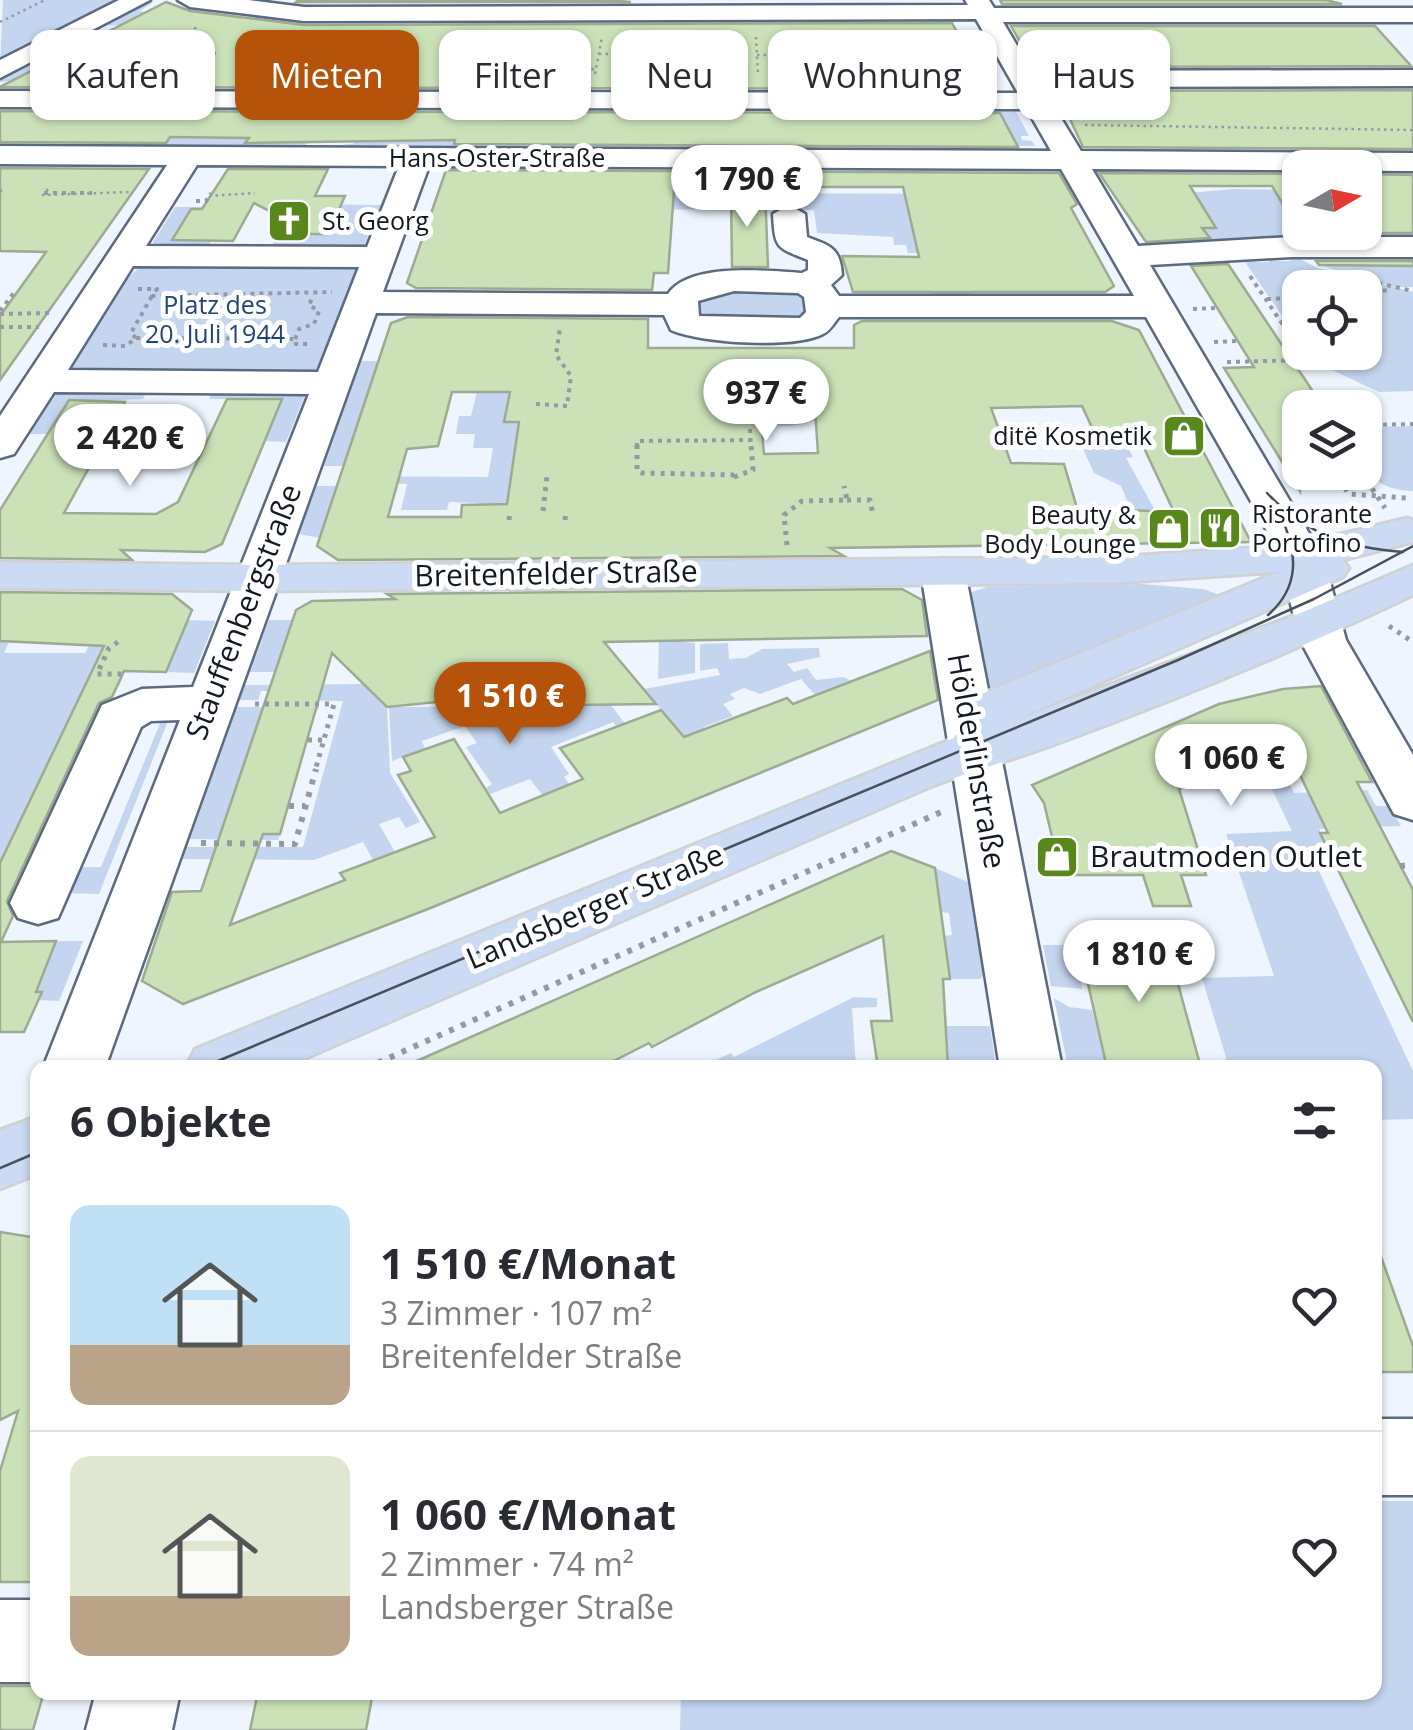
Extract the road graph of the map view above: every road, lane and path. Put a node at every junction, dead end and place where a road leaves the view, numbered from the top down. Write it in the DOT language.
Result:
graph roads {
  1 [pos="44,0"];
  2 [pos="138,0"];
  3 [pos="190,0"];
  4 [pos="230,5"];
  5 [pos="524,8"];
  6 [pos="607,8"];
  7 [pos="680,8"];
  8 [pos="442,10"];
  9 [pos="279,12"];
  10 [pos="350,14"];
  11 [pos="1403,15"];
  12 [pos="755,16"];
  13 [pos="0,22"];
  14 [pos="988,25"];
  15 [pos="193,30"];
  16 [pos="266,30"];
  17 [pos="341,30"];
  18 [pos="1413,36"];
  19 [pos="419,37"];
  20 [pos="599,54"];
  21 [pos="611,54"];
  22 [pos="757,55"];
  23 [pos="768,55"];
  24 [pos="591,69"];
  25 [pos="596,69"];
  26 [pos="0,70"];
  27 [pos="1017,71"];
  28 [pos="235,76"];
  29 [pos="1413,78"];
  30 [pos="1170,86"];
  31 [pos="1017,90"];
  32 [pos="591,95"];
  33 [pos="0,99"];
  34 [pos="30,99"];
  35 [pos="215,100"];
  36 [pos="220,100"];
  37 [pos="235,100"];
  38 [pos="748,100"];
  39 [pos="760,100"];
  40 [pos="1047,120"];
  41 [pos="1078,126"];
  42 [pos="1413,130"];
  43 [pos="0,155"];
  44 [pos="188,156"];
  45 [pos="416,157"];
  46 [pos="1070,160"];
  47 [pos="1413,162"];
  48 [pos="48,189"];
  49 [pos="96,189"];
  50 [pos="130,192"];
  51 [pos="255,193"];
  52 [pos="92,195"];
  53 [pos="192,201"];
  54 [pos="789,214"];
  55 [pos="1413,246"];
  56 [pos="1232,250"];
  57 [pos="378,257"];
  58 [pos="1126,257"];
  59 [pos="123,272"];
  60 [pos="16,290"];
  61 [pos="1382,290"];
  62 [pos="1413,290"];
  63 [pos="815,294"];
  64 [pos="152,296"];
  65 [pos="313,296"];
  66 [pos="355,298"];
  67 [pos="1266,299"];
  68 [pos="1282,299"];
  69 [pos="1256,306"];
  70 [pos="1270,306"];
  71 [pos="1158,308"];
  72 [pos="1208,308"];
  73 [pos="1217,308"];
  74 [pos="0,312"];
  75 [pos="52,312"];
  76 [pos="562,312"];
  77 [pos="1282,324"];
  78 [pos="0,327"];
  79 [pos="57,327"];
  80 [pos="136,338"];
  81 [pos="294,339"];
  82 [pos="1229,341"];
  83 [pos="1238,341"];
  84 [pos="312,344"];
  85 [pos="87,345"];
  86 [pos="1282,361"];
  87 [pos="1190,363"];
  88 [pos="42,381"];
  89 [pos="330,383"];
  90 [pos="536,404"];
  91 [pos="1413,424"];
  92 [pos="1382,425"];
  93 [pos="750,429"];
  94 [pos="750,440"];
  95 [pos="0,446"];
  96 [pos="665,474"];
  97 [pos="547,476"];
  98 [pos="652,480"];
  99 [pos="844,486"];
  100 [pos="1346,490"];
  101 [pos="1375,492"];
  102 [pos="847,500"];
  103 [pos="815,501"];
  104 [pos="510,511"];
  105 [pos="543,511"];
  106 [pos="566,511"];
  107 [pos="817,515"];
  108 [pos="873,515"];
  109 [pos="1405,518"];
  110 [pos="508,520"];
  111 [pos="565,520"];
  112 [pos="787,552"];
  113 [pos="943,572"];
  114 [pos="0,574"];
  115 [pos="257,578"];
  116 [pos="1303,588"];
  117 [pos="1394,596"];
  118 [pos="1413,642"];
  119 [pos="232,704"];
  120 [pos="308,740"];
  121 [pos="324,740"];
  122 [pos="974,748"];
  123 [pos="1408,782"];
  124 [pos="288,806"];
  125 [pos="305,806"];
  126 [pos="952,807"];
  127 [pos="188,843"];
  128 [pos="1413,865"];
  129 [pos="1400,866"];
  130 [pos="38,904"];
  131 [pos="77,1060"];
  132 [pos="236,1060"];
  133 [pos="384,1060"];
  134 [pos="1030,1060"];
  135 [pos="30,1147"];
  136 [pos="0,1160"];
  137 [pos="1382,1457"];
  138 [pos="1413,1457"];
  139 [pos="0,1641"];
  140 [pos="30,1641"];
  141 [pos="136,1700"];
  142 [pos="129,1730"];
  1 -- 13 [label="path"];
  2 -- 26 [label="street"];
  3 -- 4 [label="street"];
  4 -- 9 [label="street"];
  4 -- 15 [label="path"];
  5 -- 6 [label="street"];
  5 -- 8 [label="street"];
  6 -- 7 [label="street"];
  6 -- 20 [label="path"];
  7 -- 12 [label="street"];
  8 -- 10 [label="street"];
  8 -- 19 [label="path"];
  9 -- 10 [label="street"];
  9 -- 16 [label="path"];
  10 -- 17 [label="path"];
  11 -- 14 [label="street"];
  11 -- 18 [label="street"];
  12 -- 14 [label="street"];
  12 -- 22 [label="path"];
  14 -- 27 [label="street"];
  20 -- 21 [label="path"];
  20 -- 25 [label="path"];
  22 -- 23 [label="path"];
  22 -- 39 [label="path"];
  24 -- 25 [label="path"];
  25 -- 32 [label="path"];
  28 -- 36 [label="path"];
  29 -- 30 [label="street"];
  31 -- 39 [label="street"];
  33 -- 34 [label="street"];
  35 -- 36 [label="street"];
  36 -- 37 [label="street"];
  38 -- 39 [label="street"];
  40 -- 46 [label="street"];
  41 -- 42 [label="path"];
  43 -- 44 [label="street, Hans-Oster-Straße"];
  44 -- 45 [label="street, Hans-Oster-Straße"];
  44 -- 59 [label="street"];
  45 -- 46 [label="street, Hans-Oster-Straße"];
  45 -- 57 [label="street, Stauffenbergstraße"];
  46 -- 47 [label="street, Hans-Oster-Straße"];
  46 -- 58 [label="street"];
  48 -- 52 [label="path"];
  49 -- 52 [label="path"];
  50 -- 52 [label="path"];
  51 -- 53 [label="path"];
  54 -- 63 [label="street"];
  55 -- 56 [label="street"];
  56 -- 58 [label="street"];
  56 -- 67 [label="path"];
  57 -- 59 [label="street"];
  57 -- 66 [label="street, Stauffenbergstraße"];
  58 -- 71 [label="street"];
  59 -- 64 [label="path"];
  59 -- 88 [label="street"];
  60 -- 74 [label="path"];
  61 -- 62 [label="path"];
  63 -- 66 [label="street"];
  63 -- 71 [label="street"];
  64 -- 65 [label="path"];
  64 -- 80 [label="path"];
  65 -- 66 [label="path"];
  65 -- 81 [label="path"];
  66 -- 89 [label="street, Stauffenbergstraße"];
  67 -- 68 [label="path"];
  67 -- 70 [label="path"];
  69 -- 70 [label="path"];
  70 -- 77 [label="path"];
  71 -- 87 [label="street"];
  72 -- 73 [label="path"];
  74 -- 75 [label="path"];
  76 -- 90 [label="path"];
  78 -- 79 [label="path"];
  80 -- 81 [label="path"];
  80 -- 85 [label="path"];
  81 -- 84 [label="path"];
  82 -- 83 [label="path"];
  86 -- 87 [label="path"];
  87 -- 116 [label="street"];
  88 -- 89 [label="street"];
  88 -- 95 [label="street"];
  89 -- 115 [label="street, Stauffenbergstraße"];
  91 -- 92 [label="path"];
  93 -- 94 [label="path"];
  94 -- 96 [label="path"];
  94 -- 96 [label="path"];
  96 -- 98 [label="path"];
  97 -- 105 [label="path"];
  99 -- 102 [label="path"];
  100 -- 101 [label="path"];
  101 -- 109 [label="path"];
  101 -- 109 [label="path"];
  102 -- 103 [label="path"];
  102 -- 108 [label="path"];
  103 -- 107 [label="path"];
  103 -- 112 [label="path"];
  104 -- 110 [label="path"];
  106 -- 111 [label="path"];
  109 -- 116 [label="main road, Landsberger Straße"];
  113 -- 115 [label="main road, Breitenfelder Straße"];
  113 -- 116 [label="main road, Breitenfelder Straße"];
  113 -- 122 [label="street, Hölderlinstraße"];
  114 -- 115 [label="main road, Breitenfelder Straße"];
  115 -- 119 [label="street, Stauffenbergstraße"];
  116 -- 117 [label="main road, Landsberger Straße"];
  116 -- 122 [label="main road, Landsberger Straße"];
  116 -- 123 [label="street"];
  117 -- 118 [label="path"];
  119 -- 121 [label="path"];
  119 -- 130 [label="street"];
  119 -- 131 [label="street, Stauffenbergstraße"];
  120 -- 121 [label="path"];
  121 -- 125 [label="path"];
  122 -- 132 [label="main road, Landsberger Straße"];
  122 -- 134 [label="street, Hölderlinstraße"];
  124 -- 125 [label="path"];
  125 -- 127 [label="path"];
  126 -- 133 [label="path"];
  128 -- 129 [label="path"];
  135 -- 136 [label="main road"];
  137 -- 138 [label="street"];
  139 -- 140 [label="street"];
  141 -- 142 [label="street"];
}
